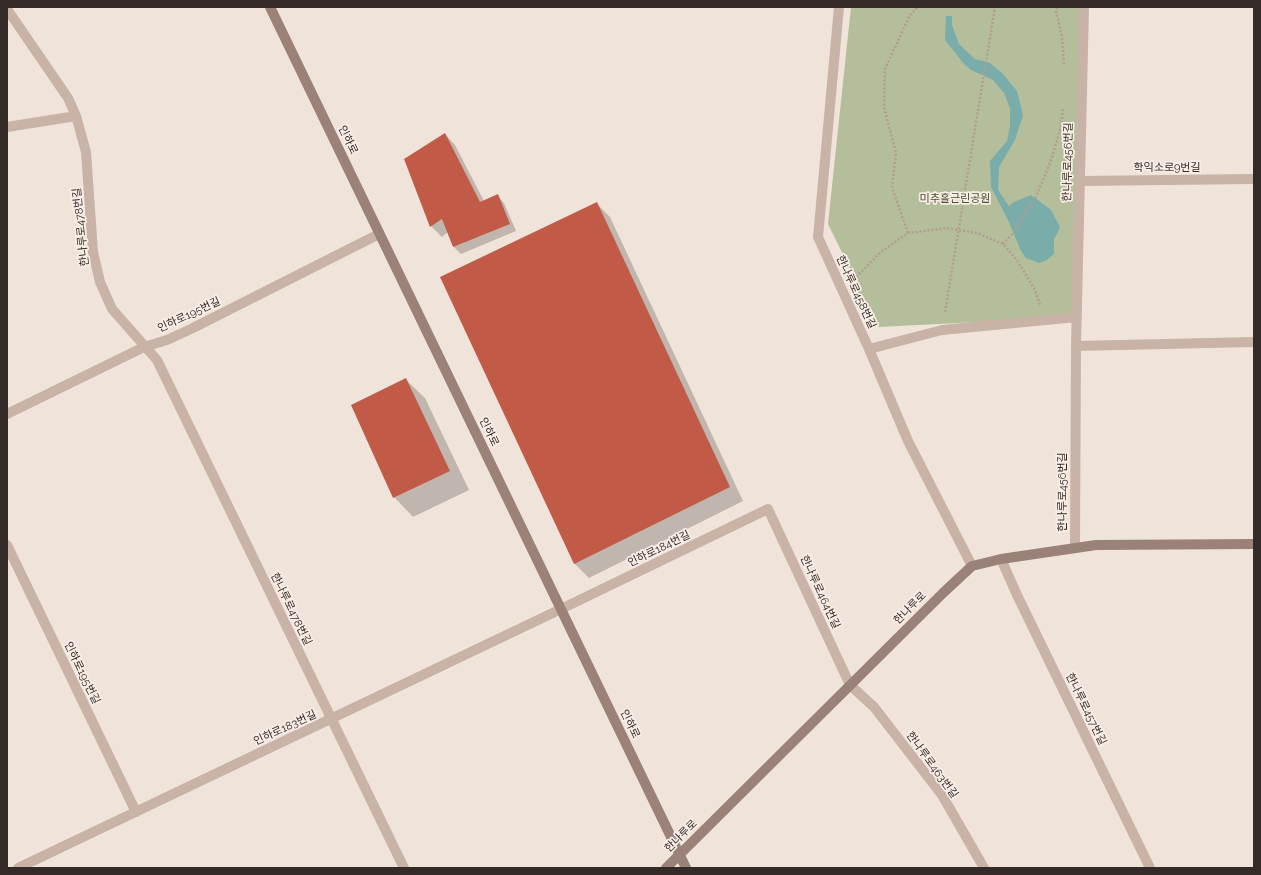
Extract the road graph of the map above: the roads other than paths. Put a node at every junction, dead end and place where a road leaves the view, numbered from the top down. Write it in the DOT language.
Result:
graph roads {
  1 [pos="270,7"];
  2 [pos="839,7"];
  3 [pos="1084,7"];
  4 [pos="7,10"];
  5 [pos="76,116"];
  6 [pos="7,127"];
  7 [pos="1254,180"];
  8 [pos="1080,181"];
  9 [pos="379,234"];
  10 [pos="1077,317"];
  11 [pos="1254,342"];
  12 [pos="1076,346"];
  13 [pos="144,347"];
  14 [pos="870,349"];
  15 [pos="7,414"];
  16 [pos="768,509"];
  17 [pos="1254,544"];
  18 [pos="7,545"];
  19 [pos="1075,548"];
  20 [pos="1001,559"];
  21 [pos="972,566"];
  22 [pos="561,609"];
  23 [pos="850,685"];
  24 [pos="331,719"];
  25 [pos="136,812"];
  26 [pos="680,854"];
  27 [pos="18,868"];
  28 [pos="404,868"];
  29 [pos="666,868"];
  30 [pos="686,868"];
  31 [pos="984,868"];
  32 [pos="1150,868"];
  1 -- 9 [label="main road, 인하로"];
  2 -- 14 [label="street, 한나루로458번길"];
  3 -- 8 [label="street, 한나루로456번길"];
  4 -- 5 [label="street, 한나루로478번길"];
  5 -- 6 [label="street"];
  5 -- 13 [label="street, 한나루로478번길"];
  7 -- 8 [label="street, 학익소로9번길"];
  8 -- 10 [label="street, 한나루로456번길"];
  9 -- 13 [label="street, 인하로195번길"];
  9 -- 22 [label="main road, 인하로"];
  10 -- 12 [label="street, 한나루로456번길"];
  10 -- 14 [label="street"];
  11 -- 12 [label="street"];
  12 -- 19 [label="street, 한나루로456번길"];
  13 -- 15 [label="street, 인하로195번길"];
  13 -- 24 [label="street, 한나루로478번길"];
  14 -- 21 [label="street, 한나루로458번길"];
  16 -- 22 [label="street, 인하로184번길"];
  16 -- 23 [label="street, 한나루로464번길"];
  17 -- 19 [label="main road, 한나루로"];
  18 -- 25 [label="street, 인하로195번길"];
  19 -- 20 [label="main road, 한나루로"];
  20 -- 21 [label="main road, 한나루로"];
  20 -- 32 [label="street, 한나루로457번길"];
  21 -- 23 [label="main road, 한나루로"];
  22 -- 24 [label="street, 인하로183번길"];
  22 -- 26 [label="main road, 인하로"];
  23 -- 26 [label="main road, 한나루로"];
  23 -- 31 [label="street, 한나루로463번길"];
  24 -- 25 [label="street, 인하로183번길"];
  24 -- 28 [label="street, 한나루로478번길"];
  25 -- 27 [label="street, 인하로183번길"];
  26 -- 29 [label="main road, 한나루로"];
  26 -- 30 [label="main road, 인하로"];
}
